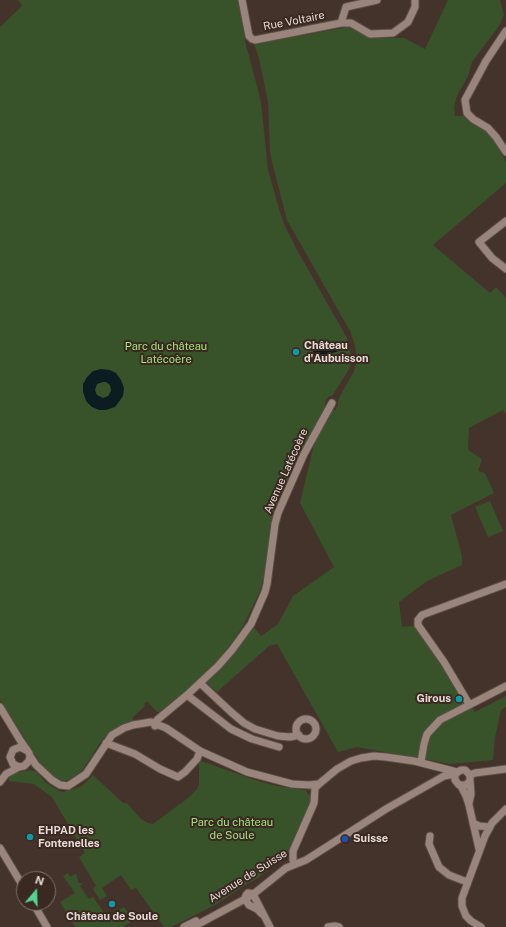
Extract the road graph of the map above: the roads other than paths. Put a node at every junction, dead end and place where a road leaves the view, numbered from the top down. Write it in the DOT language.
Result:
graph roads {
  1 [pos="242,0"];
  2 [pos="377,0"];
  3 [pos="415,0"];
  4 [pos="341,23"];
  5 [pos="506,31"];
  6 [pos="506,152"];
  7 [pos="506,221"];
  8 [pos="506,269"];
  9 [pos="332,403"];
  10 [pos="506,584"];
  11 [pos="200,683"];
  12 [pos="506,686"];
  13 [pos="187,695"];
  14 [pos="469,704"];
  15 [pos="0,707"];
  16 [pos="156,724"];
  17 [pos="17,735"];
  18 [pos="298,735"];
  19 [pos="106,744"];
  20 [pos="279,747"];
  21 [pos="13,750"];
  22 [pos="200,752"];
  23 [pos="28,753"];
  24 [pos="10,760"];
  25 [pos="420,762"];
  26 [pos="19,767"];
  27 [pos="506,769"];
  28 [pos="456,773"];
  29 [pos="6,774"];
  30 [pos="470,778"];
  31 [pos="437,780"];
  32 [pos="0,782"];
  33 [pos="319,784"];
  34 [pos="458,784"];
  35 [pos="469,805"];
  36 [pos="506,809"];
  37 [pos="473,823"];
  38 [pos="490,827"];
  39 [pos="430,836"];
  40 [pos="0,848"];
  41 [pos="479,850"];
  42 [pos="295,862"];
  43 [pos="16,875"];
  44 [pos="467,882"];
  45 [pos="248,895"];
  46 [pos="38,911"];
  47 [pos="47,927"];
  48 [pos="184,927"];
  49 [pos="193,927"];
  50 [pos="270,927"];
  51 [pos="328,927"];
  52 [pos="339,927"];
  53 [pos="481,927"];
  1 -- 4 [label="street, Rue Voltaire"];
  2 -- 4 [label="street, Rue Voltaire"];
  3 -- 4 [label="street, Rue Voltaire"];
  5 -- 6 [label="street"];
  7 -- 8 [label="street"];
  9 -- 11 [label="street, Avenue Latécoère"];
  10 -- 14 [label="street"];
  11 -- 13 [label="street, Avenue Latécoère"];
  11 -- 18 [label="street"];
  12 -- 14 [label="street"];
  13 -- 16 [label="street, Avenue Latécoère"];
  13 -- 20 [label="street"];
  14 -- 25 [label="street"];
  15 -- 17 [label="street"];
  16 -- 19 [label="street"];
  16 -- 22 [label="street"];
  17 -- 21 [label="street"];
  17 -- 23 [label="street"];
  19 -- 22 [label="street"];
  19 -- 23 [label="street"];
  21 -- 23 [label="street"];
  21 -- 24 [label="street"];
  22 -- 33 [label="street"];
  23 -- 26 [label="street"];
  24 -- 26 [label="street"];
  24 -- 29 [label="street"];
  25 -- 28 [label="street"];
  25 -- 33 [label="street"];
  26 -- 29 [label="street"];
  27 -- 30 [label="street"];
  28 -- 30 [label="street"];
  28 -- 31 [label="street, Avenue de Suisse"];
  28 -- 34 [label="street"];
  29 -- 32 [label="street"];
  30 -- 34 [label="street"];
  30 -- 35 [label="street"];
  31 -- 34 [label="street"];
  31 -- 42 [label="street, Avenue de Suisse"];
  33 -- 42 [label="street"];
  34 -- 35 [label="street"];
  35 -- 37 [label="street"];
  36 -- 38 [label="street"];
  37 -- 38 [label="street"];
  37 -- 41 [label="street"];
  38 -- 41 [label="street"];
  39 -- 44 [label="street"];
  40 -- 43 [label="street"];
  41 -- 44 [label="street"];
  42 -- 45 [label="street, Avenue de Suisse"];
  44 -- 53 [label="street"];
  45 -- 48 [label="street, Avenue de Suisse"];
  45 -- 49 [label="street, Avenue de Suisse"];
  45 -- 50 [label="street"];
  46 -- 47 [label="street"];
  51 -- 52 [label="street"];
}
